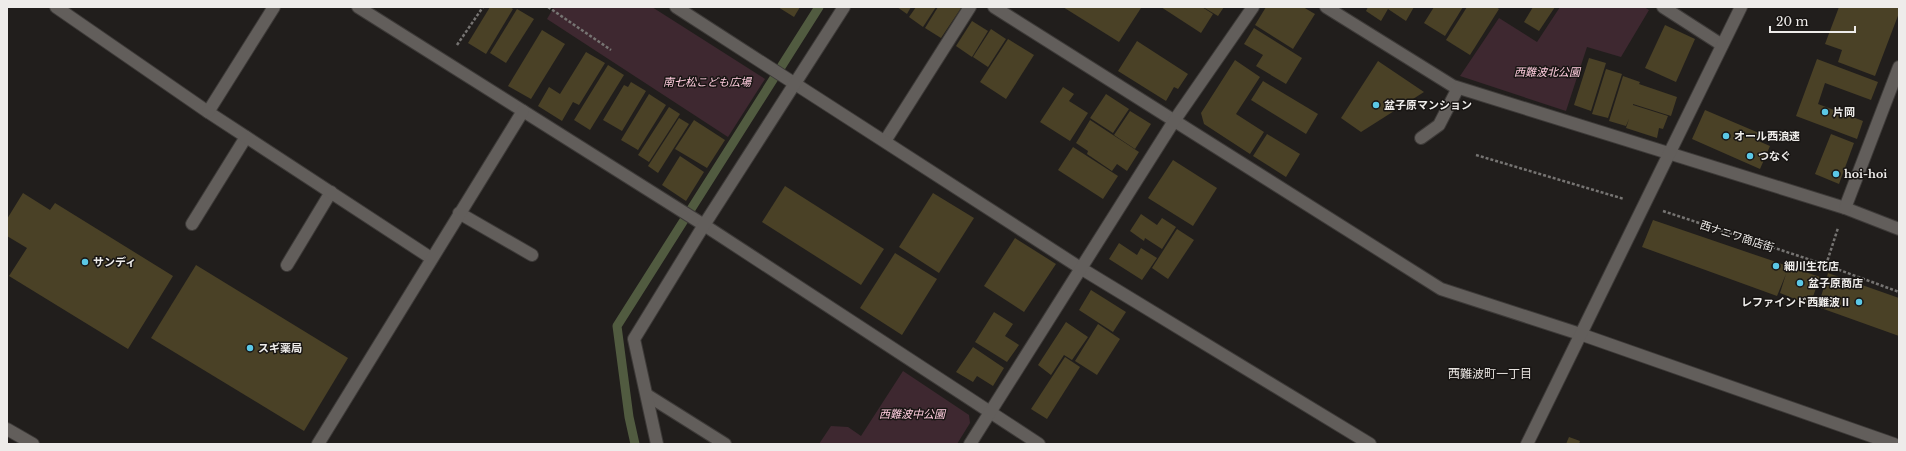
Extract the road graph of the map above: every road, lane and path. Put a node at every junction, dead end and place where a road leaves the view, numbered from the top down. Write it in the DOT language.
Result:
graph roads {
  1 [pos="56,7"];
  2 [pos="274,7"];
  3 [pos="358,7"];
  4 [pos="483,7"];
  5 [pos="548,7"];
  6 [pos="676,7"];
  7 [pos="844,7"];
  8 [pos="970,7"];
  9 [pos="994,7"];
  10 [pos="1253,7"];
  11 [pos="1326,7"];
  12 [pos="1662,7"];
  13 [pos="1741,7"];
  14 [pos="1722,45"];
  15 [pos="611,50"];
  16 [pos="446,62"];
  17 [pos="1899,67"];
  18 [pos="794,84"];
  19 [pos="1458,88"];
  20 [pos="523,111"];
  21 [pos="208,112"];
  22 [pos="1174,121"];
  23 [pos="246,137"];
  24 [pos="1421,138"];
  25 [pos="885,141"];
  26 [pos="1669,154"];
  27 [pos="1476,155"];
  28 [pos="331,192"];
  29 [pos="1643,205"];
  30 [pos="1845,208"];
  31 [pos="459,213"];
  32 [pos="192,224"];
  33 [pos="704,225"];
  34 [pos="1899,229"];
  35 [pos="532,255"];
  36 [pos="431,258"];
  37 [pos="1826,265"];
  38 [pos="287,266"];
  39 [pos="1082,269"];
  40 [pos="1899,292"];
  41 [pos="1580,334"];
  42 [pos="647,395"];
  43 [pos="990,413"];
  44 [pos="7,429"];
  45 [pos="33,444"];
  46 [pos="318,444"];
  47 [pos="657,444"];
  48 [pos="725,444"];
  49 [pos="970,444"];
  50 [pos="1039,444"];
  51 [pos="1370,444"];
  52 [pos="1527,444"];
  53 [pos="1894,444"];
  1 -- 21 [label="street"];
  2 -- 21 [label="street"];
  3 -- 16 [label="street"];
  4 -- 16 [label="path"];
  5 -- 15 [label="path"];
  6 -- 18 [label="street"];
  7 -- 18 [label="street"];
  8 -- 25 [label="street"];
  9 -- 22 [label="street"];
  10 -- 22 [label="street"];
  11 -- 19 [label="street"];
  12 -- 14 [label="street"];
  13 -- 14 [label="street"];
  14 -- 26 [label="street"];
  16 -- 20 [label="street"];
  17 -- 30 [label="street"];
  18 -- 25 [label="street"];
  18 -- 33 [label="street"];
  19 -- 24 [label="street"];
  19 -- 26 [label="street"];
  20 -- 31 [label="street"];
  20 -- 33 [label="street"];
  21 -- 23 [label="street"];
  22 -- 39 [label="street"];
  22 -- 41 [label="street"];
  23 -- 28 [label="street"];
  23 -- 32 [label="street"];
  25 -- 39 [label="street"];
  26 -- 29 [label="street"];
  26 -- 30 [label="street"];
  27 -- 29 [label="path, 西ナニワ商店街"];
  28 -- 36 [label="street"];
  28 -- 38 [label="street"];
  29 -- 37 [label="path, 西ナニワ商店街"];
  29 -- 41 [label="street"];
  30 -- 34 [label="street"];
  30 -- 37 [label="path"];
  31 -- 35 [label="street"];
  31 -- 36 [label="street"];
  33 -- 42 [label="street"];
  33 -- 43 [label="street"];
  36 -- 46 [label="street"];
  37 -- 40 [label="path, 西ナニワ商店街"];
  39 -- 43 [label="street"];
  39 -- 51 [label="street"];
  41 -- 52 [label="street"];
  41 -- 53 [label="street"];
  42 -- 47 [label="street"];
  42 -- 48 [label="street"];
  43 -- 49 [label="street"];
  43 -- 50 [label="street"];
  44 -- 45 [label="street"];
}
